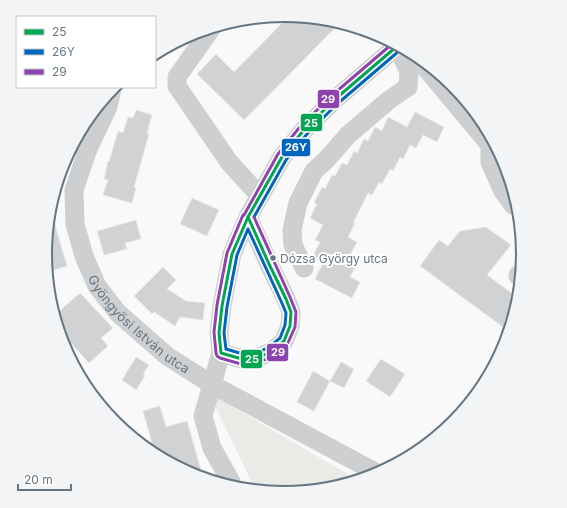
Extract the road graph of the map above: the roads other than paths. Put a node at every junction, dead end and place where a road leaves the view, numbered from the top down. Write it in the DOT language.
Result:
graph roads {
  1 [pos="207,35"];
  2 [pos="394,50"];
  3 [pos="399,53"];
  4 [pos="435,79"];
  5 [pos="109,101"];
  6 [pos="484,137"];
  7 [pos="82,146"];
  8 [pos="490,148"];
  9 [pos="260,196"];
  10 [pos="509,200"];
  11 [pos="248,218"];
  12 [pos="304,268"];
  13 [pos="221,353"];
  14 [pos="212,384"];
  15 [pos="369,469"];
  16 [pos="229,480"];
  1 -- 9 [label="street"];
  2 -- 9 [label="street"];
  3 -- 12 [label="street"];
  4 -- 6 [label="street"];
  5 -- 7 [label="street, Gyöngyösi István utca"];
  7 -- 14 [label="street, Gyöngyösi István utca"];
  8 -- 10 [label="street"];
  9 -- 11 [label="street"];
  11 -- 13 [label="street"];
  11 -- 13 [label="street"];
  13 -- 14 [label="street"];
  14 -- 15 [label="street"];
  14 -- 16 [label="street"];
}
